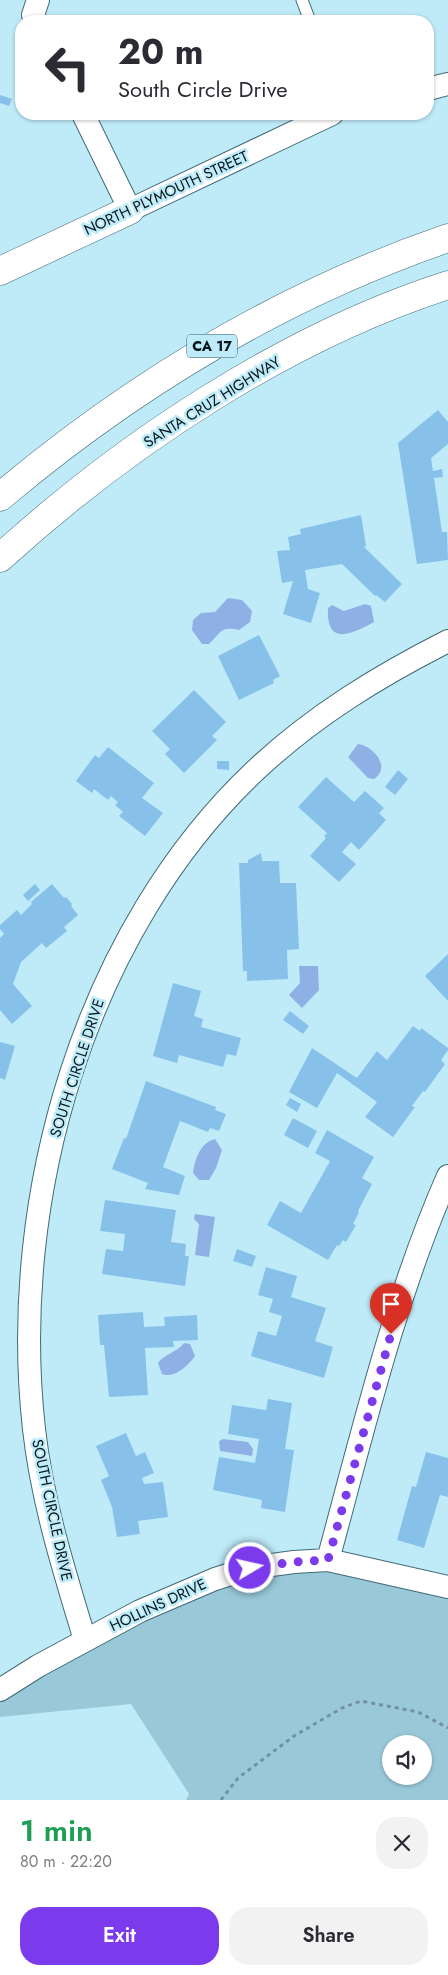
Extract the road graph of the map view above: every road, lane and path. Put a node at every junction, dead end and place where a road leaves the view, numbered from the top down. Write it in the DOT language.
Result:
graph roads {
  1 [pos="38,0"];
  2 [pos="302,0"];
  3 [pos="33,15"];
  4 [pos="308,15"];
  5 [pos="448,84"];
  6 [pos="434,88"];
  7 [pos="86,120"];
  8 [pos="319,120"];
  9 [pos="130,210"];
  10 [pos="448,238"];
  11 [pos="0,271"];
  12 [pos="448,285"];
  13 [pos="0,497"];
  14 [pos="0,558"];
  15 [pos="448,641"];
  16 [pos="448,1176"];
  17 [pos="328,1560"];
  18 [pos="448,1587"];
  19 [pos="85,1640"];
  20 [pos="0,1690"];
  21 [pos="448,1728"];
  22 [pos="221,1800"];
  1 -- 3 [label="street"];
  2 -- 4 [label="lane"];
  5 -- 6 [label="street"];
  7 -- 9 [label="street"];
  8 -- 9 [label="street, NORTH PLYMOUTH STREET"];
  9 -- 11 [label="main road, NORTH PLYMOUTH STREET"];
  10 -- 13 [label="main road, CA 17"];
  12 -- 14 [label="main road, SANTA CRUZ HIGHWAY / CA 17"];
  15 -- 19 [label="street, SOUTH CIRCLE DRIVE"];
  16 -- 17 [label="street"];
  17 -- 18 [label="street, HOLLINS DRIVE"];
  17 -- 19 [label="street, HOLLINS DRIVE"];
  19 -- 20 [label="street, HOLLINS DRIVE"];
  21 -- 22 [label="path"];
}
